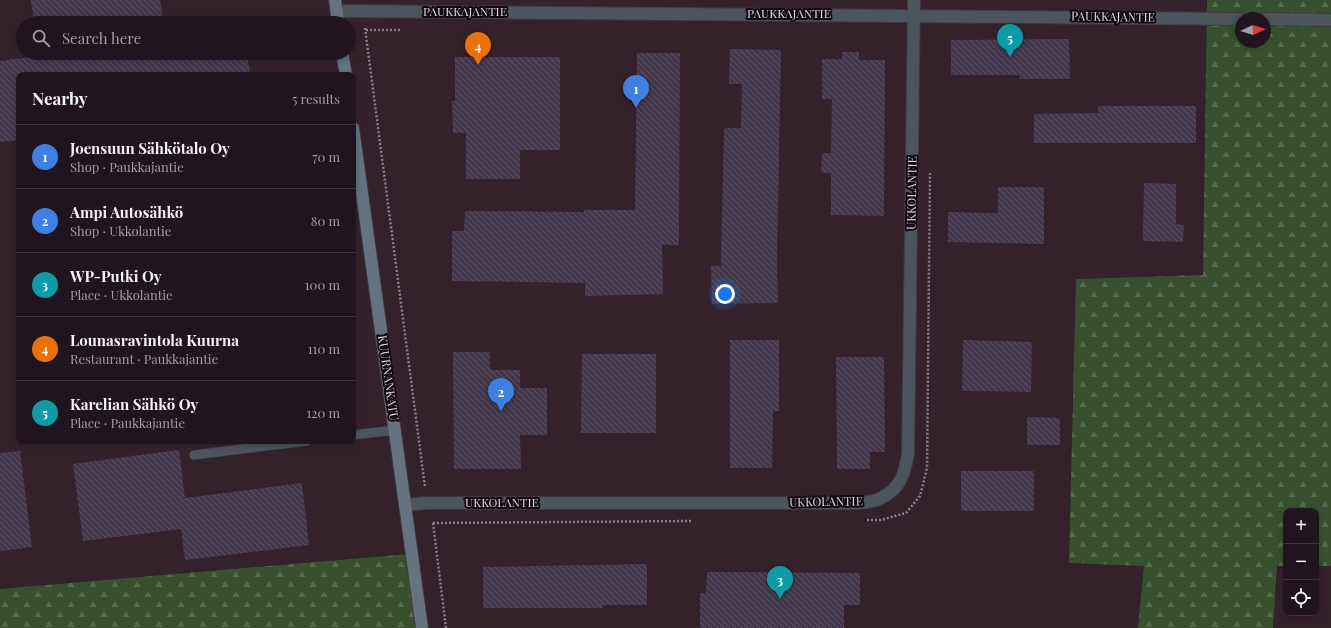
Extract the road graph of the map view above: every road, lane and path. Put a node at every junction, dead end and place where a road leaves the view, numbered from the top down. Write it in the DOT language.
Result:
graph roads {
  1 [pos="914,0"];
  2 [pos="336,5"];
  3 [pos="362,11"];
  4 [pos="914,15"];
  5 [pos="337,16"];
  6 [pos="1235,19"];
  7 [pos="1271,19"];
  8 [pos="1331,20"];
  9 [pos="343,60"];
  10 [pos="345,72"];
  11 [pos="356,150"];
  12 [pos="930,169"];
  13 [pos="395,430"];
  14 [pos="356,435"];
  15 [pos="283,444"];
  16 [pos="194,455"];
  17 [pos="427,503"];
  18 [pos="405,505"];
  19 [pos="865,520"];
  20 [pos="697,521"];
  21 [pos="433,523"];
  22 [pos="422,628"];
  23 [pos="446,628"];
  1 -- 4 [label="street, UKKOLANTIE"];
  2 -- 3 [label="street, PAUKKAJANTIE"];
  2 -- 5 [label="street"];
  3 -- 4 [label="street, PAUKKAJANTIE"];
  3 -- 17 [label="path"];
  4 -- 6 [label="street, PAUKKAJANTIE"];
  4 -- 17 [label="street, UKKOLANTIE"];
  7 -- 8 [label="street"];
  9 -- 10 [label="street"];
  11 -- 13 [label="street, KUURNANKATU"];
  12 -- 19 [label="path"];
  13 -- 14 [label="lane"];
  13 -- 18 [label="street, KUURNANKATU"];
  15 -- 16 [label="lane"];
  17 -- 18 [label="street, UKKOLANTIE"];
  17 -- 21 [label="path"];
  18 -- 22 [label="street, KUURNANKATU"];
  20 -- 21 [label="path"];
  21 -- 23 [label="path"];
}
